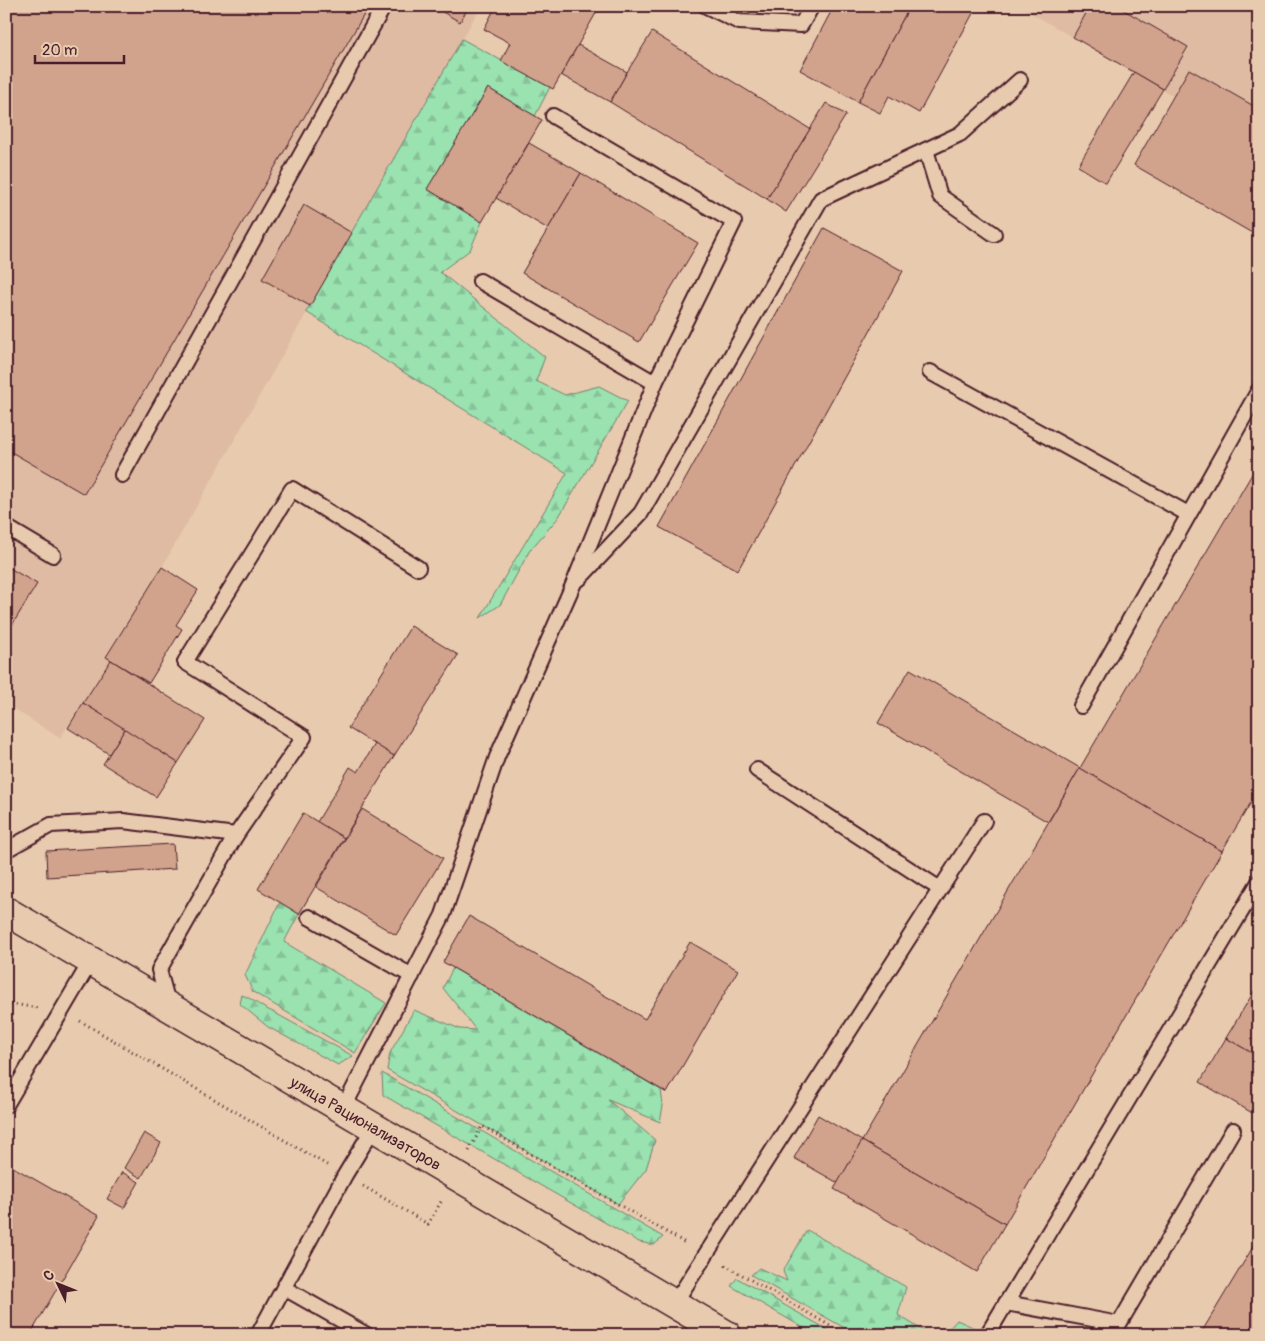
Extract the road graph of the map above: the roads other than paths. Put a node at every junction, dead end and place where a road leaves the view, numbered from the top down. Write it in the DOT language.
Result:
graph roads {
  1 [pos="384,6"];
  2 [pos="706,6"];
  3 [pos="812,6"];
  4 [pos="1020,80"];
  5 [pos="554,116"];
  6 [pos="926,150"];
  7 [pos="994,234"];
  8 [pos="480,281"];
  9 [pos="930,372"];
  10 [pos="655,383"];
  11 [pos="1259,390"];
  12 [pos="122,475"];
  13 [pos="1188,514"];
  14 [pos="6,527"];
  15 [pos="53,555"];
  16 [pos="418,568"];
  17 [pos="573,585"];
  18 [pos="1080,706"];
  19 [pos="757,770"];
  20 [pos="984,821"];
  21 [pos="236,835"];
  22 [pos="6,850"];
  23 [pos="1259,882"];
  24 [pos="940,889"];
  25 [pos="6,911"];
  26 [pos="309,917"];
  27 [pos="91,962"];
  28 [pos="412,976"];
  29 [pos="169,1007"];
  30 [pos="6,1105"];
  31 [pos="343,1109"];
  32 [pos="374,1127"];
  33 [pos="1233,1130"];
  34 [pos="284,1288"];
  35 [pos="1006,1303"];
  36 [pos="674,1304"];
  37 [pos="258,1335"];
  38 [pos="367,1335"];
  39 [pos="727,1335"];
  40 [pos="987,1335"];
  1 -- 12 [label="lane"];
  2 -- 3 [label="lane"];
  4 -- 6 [label="lane"];
  5 -- 10 [label="lane"];
  6 -- 7 [label="lane"];
  6 -- 17 [label="lane"];
  8 -- 10 [label="lane"];
  9 -- 13 [label="lane"];
  10 -- 17 [label="lane"];
  11 -- 13 [label="lane"];
  13 -- 18 [label="lane"];
  14 -- 15 [label="lane"];
  16 -- 21 [label="lane"];
  17 -- 28 [label="lane"];
  19 -- 24 [label="lane"];
  20 -- 24 [label="lane"];
  21 -- 22 [label="lane"];
  21 -- 29 [label="lane"];
  23 -- 35 [label="lane"];
  24 -- 36 [label="lane"];
  25 -- 27 [label="main road, улица Рационализаторов"];
  26 -- 28 [label="lane"];
  27 -- 29 [label="main road, улица Рационализаторов"];
  27 -- 30 [label="lane"];
  28 -- 31 [label="lane"];
  29 -- 31 [label="main road, улица Рационализаторов"];
  31 -- 32 [label="main road, улица Рационализаторов"];
  32 -- 34 [label="lane"];
  32 -- 36 [label="main road, улица Рационализаторов"];
  33 -- 35 [label="lane"];
  34 -- 37 [label="lane"];
  34 -- 38 [label="lane"];
  35 -- 40 [label="lane"];
  36 -- 39 [label="main road, улица Рационализаторов"];
}
